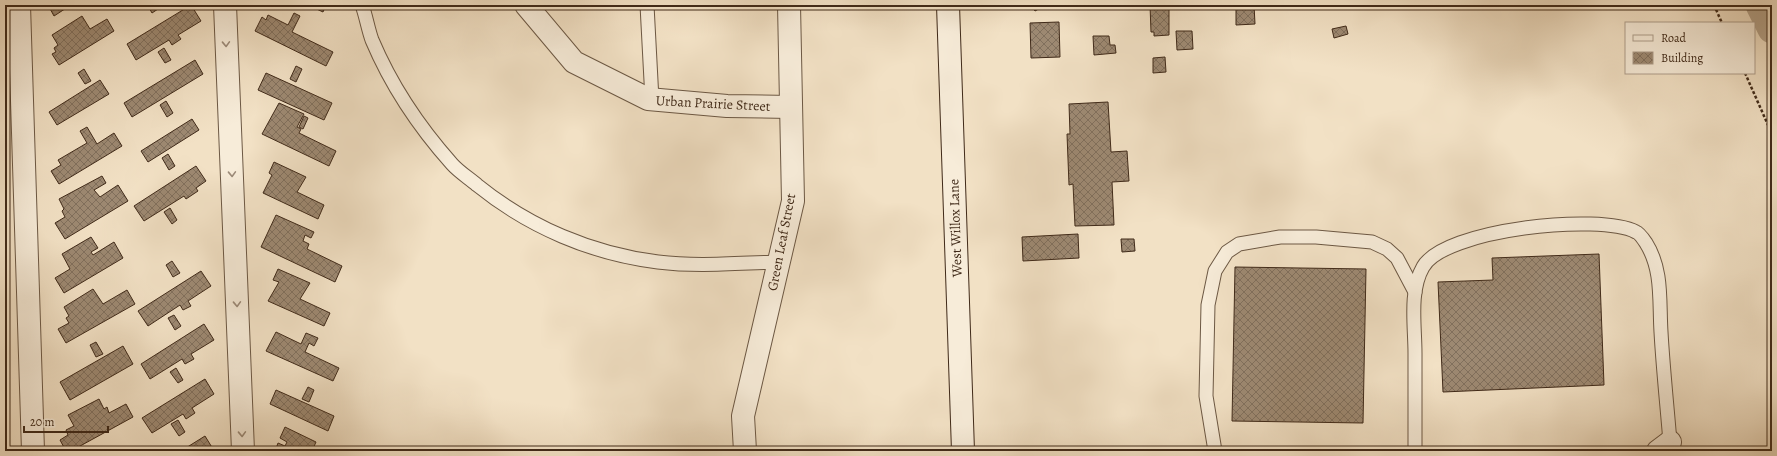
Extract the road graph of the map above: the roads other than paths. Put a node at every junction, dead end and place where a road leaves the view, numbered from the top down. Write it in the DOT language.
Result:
graph roads {
  1 [pos="19,5"];
  2 [pos="225,5"];
  3 [pos="362,5"];
  4 [pos="526,5"];
  5 [pos="647,5"];
  6 [pos="789,5"];
  7 [pos="948,5"];
  8 [pos="652,100"];
  9 [pos="791,107"];
  10 [pos="779,262"];
  11 [pos="1415,292"];
  12 [pos="1664,446"];
  13 [pos="33,451"];
  14 [pos="243,451"];
  15 [pos="745,451"];
  16 [pos="963,451"];
  17 [pos="1215,451"];
  18 [pos="1415,451"];
  1 -- 13 [label="street"];
  2 -- 14 [label="street, one-way"];
  3 -- 10 [label="lane"];
  4 -- 8 [label="street, Urban Prairie Street"];
  5 -- 8 [label="lane"];
  6 -- 9 [label="street, Green Leaf Street"];
  7 -- 16 [label="street, West Willox Lane"];
  8 -- 9 [label="street, Urban Prairie Street"];
  9 -- 10 [label="street, Green Leaf Street"];
  10 -- 15 [label="street, Green Leaf Street"];
  11 -- 12 [label="lane"];
  11 -- 17 [label="lane"];
  11 -- 18 [label="lane"];
}
